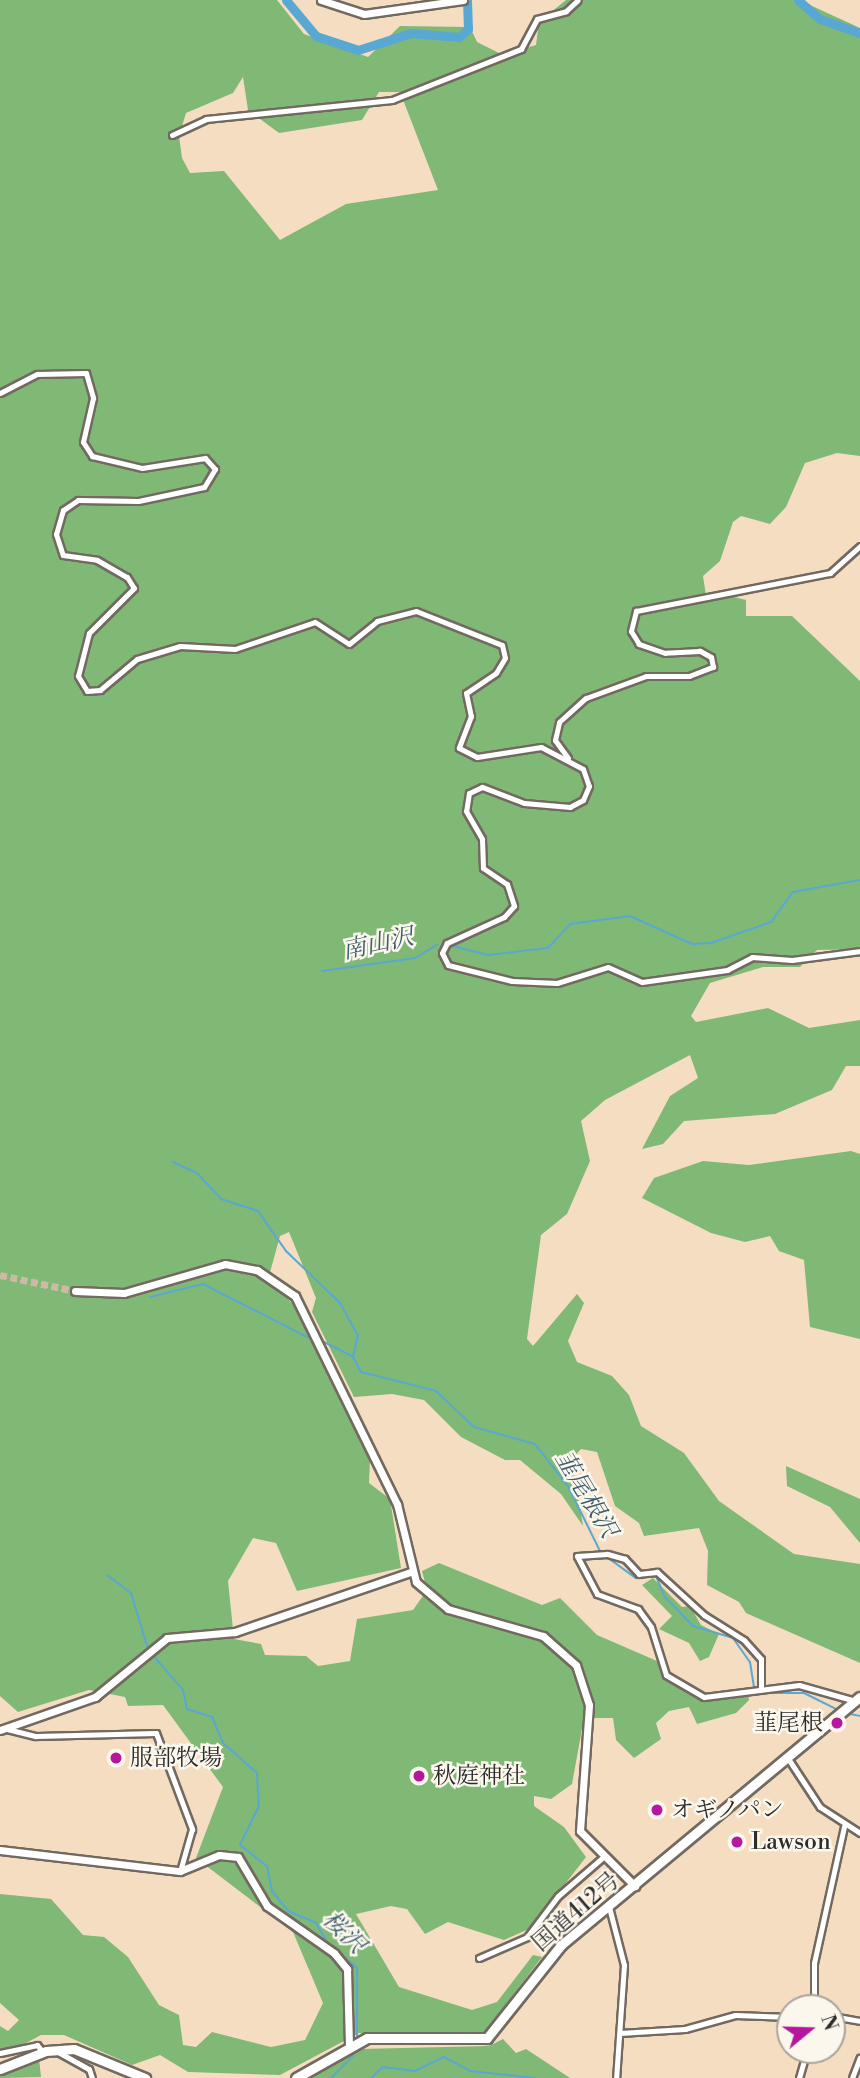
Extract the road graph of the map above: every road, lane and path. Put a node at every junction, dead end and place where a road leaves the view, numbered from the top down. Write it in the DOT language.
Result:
graph roads {
  1 [pos="321,0"];
  2 [pos="462,0"];
  3 [pos="578,0"];
  4 [pos="172,135"];
  5 [pos="0,393"];
  6 [pos="860,546"];
  7 [pos="572,762"];
  8 [pos="860,951"];
  9 [pos="75,1291"];
  10 [pos="410,1572"];
  11 [pos="761,1687"];
  12 [pos="852,1700"];
  13 [pos="1,1729"];
  14 [pos="789,1760"];
  15 [pos="844,1826"];
  16 [pos="860,1833"];
  17 [pos="0,1850"];
  18 [pos="602,1858"];
  19 [pos="180,1871"];
  20 [pos="635,1886"];
  21 [pos="609,1907"];
  22 [pos="479,1958"];
  23 [pos="814,1994"];
  24 [pos="776,2016"];
  25 [pos="620,2033"];
  26 [pos="349,2044"];
  27 [pos="58,2049"];
  28 [pos="43,2052"];
  29 [pos="0,2053"];
  30 [pos="860,2057"];
  31 [pos="0,2069"];
  32 [pos="92,2078"];
  33 [pos="145,2078"];
  34 [pos="296,2078"];
  35 [pos="616,2078"];
  36 [pos="852,2078"];
  1 -- 2 [label="street"];
  3 -- 4 [label="street"];
  5 -- 7 [label="street"];
  6 -- 7 [label="street"];
  7 -- 8 [label="street"];
  9 -- 10 [label="street"];
  10 -- 13 [label="street"];
  10 -- 18 [label="street"];
  11 -- 11 [label="street"];
  11 -- 12 [label="street"];
  12 -- 14 [label="highway, 国道412号"];
  13 -- 19 [label="street"];
  14 -- 15 [label="street"];
  14 -- 20 [label="highway, 国道412号"];
  15 -- 16 [label="street"];
  15 -- 23 [label="street"];
  17 -- 19 [label="street"];
  18 -- 20 [label="street"];
  18 -- 22 [label="street"];
  19 -- 26 [label="street"];
  20 -- 21 [label="highway, 国道412号"];
  21 -- 25 [label="street"];
  21 -- 26 [label="highway, 国道412号"];
  24 -- 25 [label="street"];
  25 -- 35 [label="street"];
  26 -- 34 [label="highway, 国道412号"];
  27 -- 28 [label="highway"];
  27 -- 32 [label="street"];
  27 -- 33 [label="highway"];
  28 -- 29 [label="street"];
  28 -- 31 [label="highway"];
  30 -- 36 [label="street"];
}
